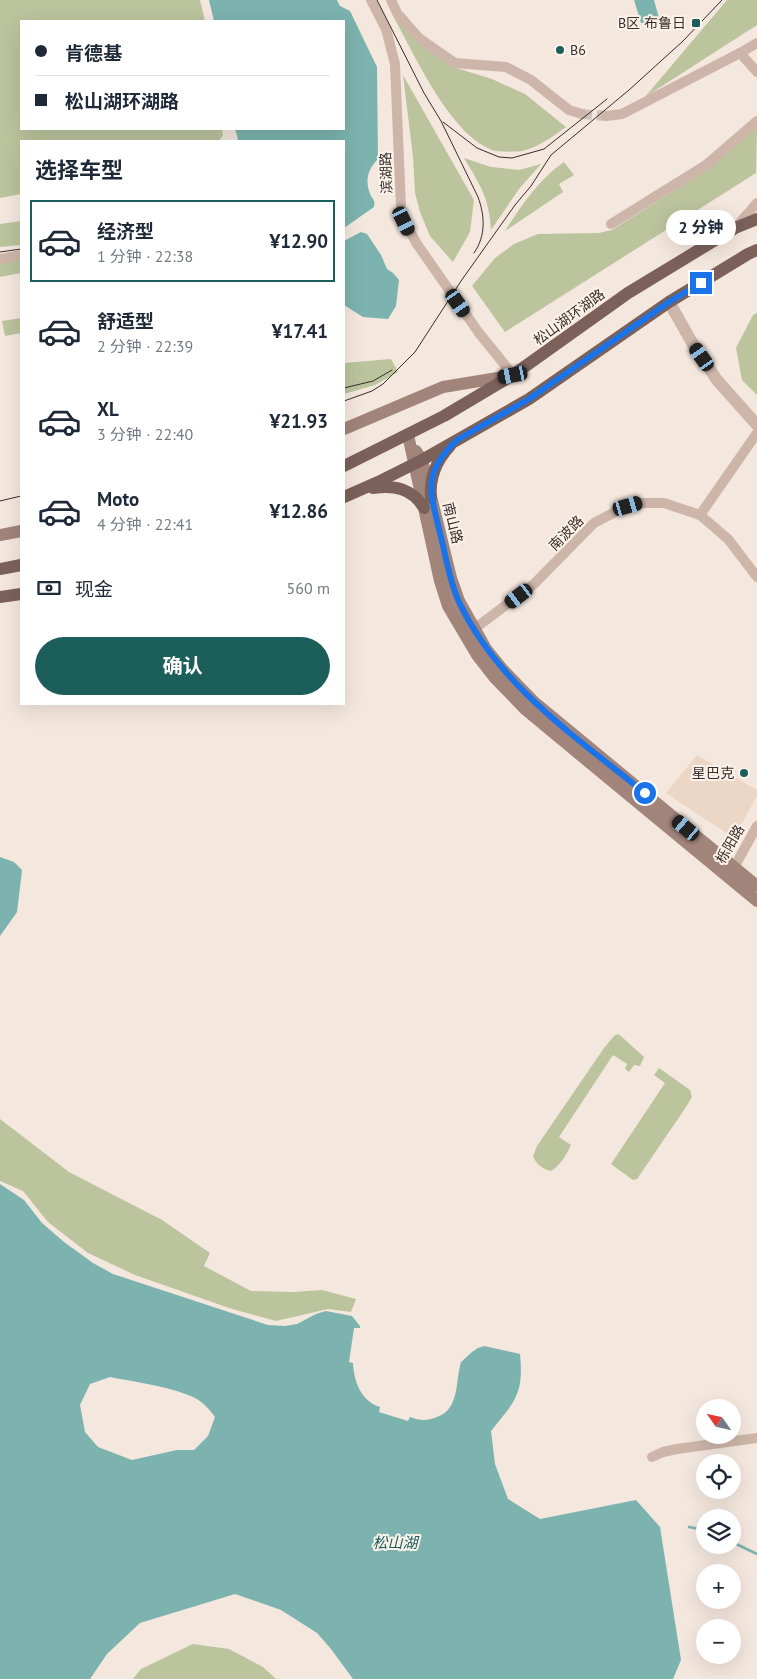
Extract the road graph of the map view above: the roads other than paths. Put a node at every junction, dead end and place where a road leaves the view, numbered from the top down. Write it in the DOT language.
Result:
graph roads {
  1 [pos="371,0"];
  2 [pos="391,0"];
  3 [pos="757,42"];
  4 [pos="740,54"];
  5 [pos="757,72"];
  6 [pos="582,114"];
  7 [pos="606,116"];
  8 [pos="757,121"];
  9 [pos="757,203"];
  10 [pos="757,219"];
  11 [pos="611,224"];
  12 [pos="735,228"];
  13 [pos="757,250"];
  14 [pos="20,255"];
  15 [pos="0,259"];
  16 [pos="669,302"];
  17 [pos="513,375"];
  18 [pos="757,425"];
  19 [pos="345,429"];
  20 [pos="757,433"];
  21 [pos="408,436"];
  22 [pos="457,440"];
  23 [pos="418,462"];
  24 [pos="345,466"];
  25 [pos="360,490"];
  26 [pos="345,497"];
  27 [pos="428,503"];
  28 [pos="700,515"];
  29 [pos="20,531"];
  30 [pos="0,536"];
  31 [pos="20,565"];
  32 [pos="0,568"];
  33 [pos="757,577"];
  34 [pos="20,594"];
  35 [pos="0,597"];
  36 [pos="474,629"];
  37 [pos="757,826"];
  38 [pos="731,872"];
  39 [pos="757,886"];
  40 [pos="757,901"];
  41 [pos="757,1438"];
  42 [pos="652,1457"];
  1 -- 17 [label="street, 滨湖路, bridge"];
  2 -- 6 [label="street"];
  3 -- 4 [label="street"];
  4 -- 5 [label="street"];
  4 -- 7 [label="street"];
  8 -- 11 [label="street"];
  9 -- 12 [label="street"];
  10 -- 12 [label="main road, 松山湖环湖路"];
  12 -- 17 [label="main road, 松山湖环湖路"];
  13 -- 16 [label="main road"];
  14 -- 15 [label="street"];
  16 -- 18 [label="street"];
  16 -- 22 [label="main road"];
  17 -- 19 [label="main road"];
  17 -- 21 [label="main road, 松山湖环湖路"];
  20 -- 28 [label="street"];
  21 -- 23 [label="main road, 南山路"];
  21 -- 24 [label="main road, 松山湖环湖路"];
  22 -- 23 [label="main road"];
  22 -- 27 [label="main road"];
  23 -- 25 [label="main road"];
  23 -- 27 [label="main road, 南山路"];
  25 -- 26 [label="main road"];
  25 -- 27 [label="main road"];
  27 -- 36 [label="main road, 南山路"];
  27 -- 38 [label="main road, 南山路"];
  28 -- 33 [label="street, 南波路"];
  28 -- 36 [label="street, 南波路"];
  29 -- 30 [label="main road"];
  31 -- 32 [label="main road"];
  34 -- 35 [label="main road"];
  36 -- 38 [label="main road, 南山路"];
  37 -- 38 [label="street, 栎阳路"];
  38 -- 39 [label="main road, 南山路"];
  38 -- 40 [label="main road, 南山路"];
  41 -- 42 [label="street"];
}
